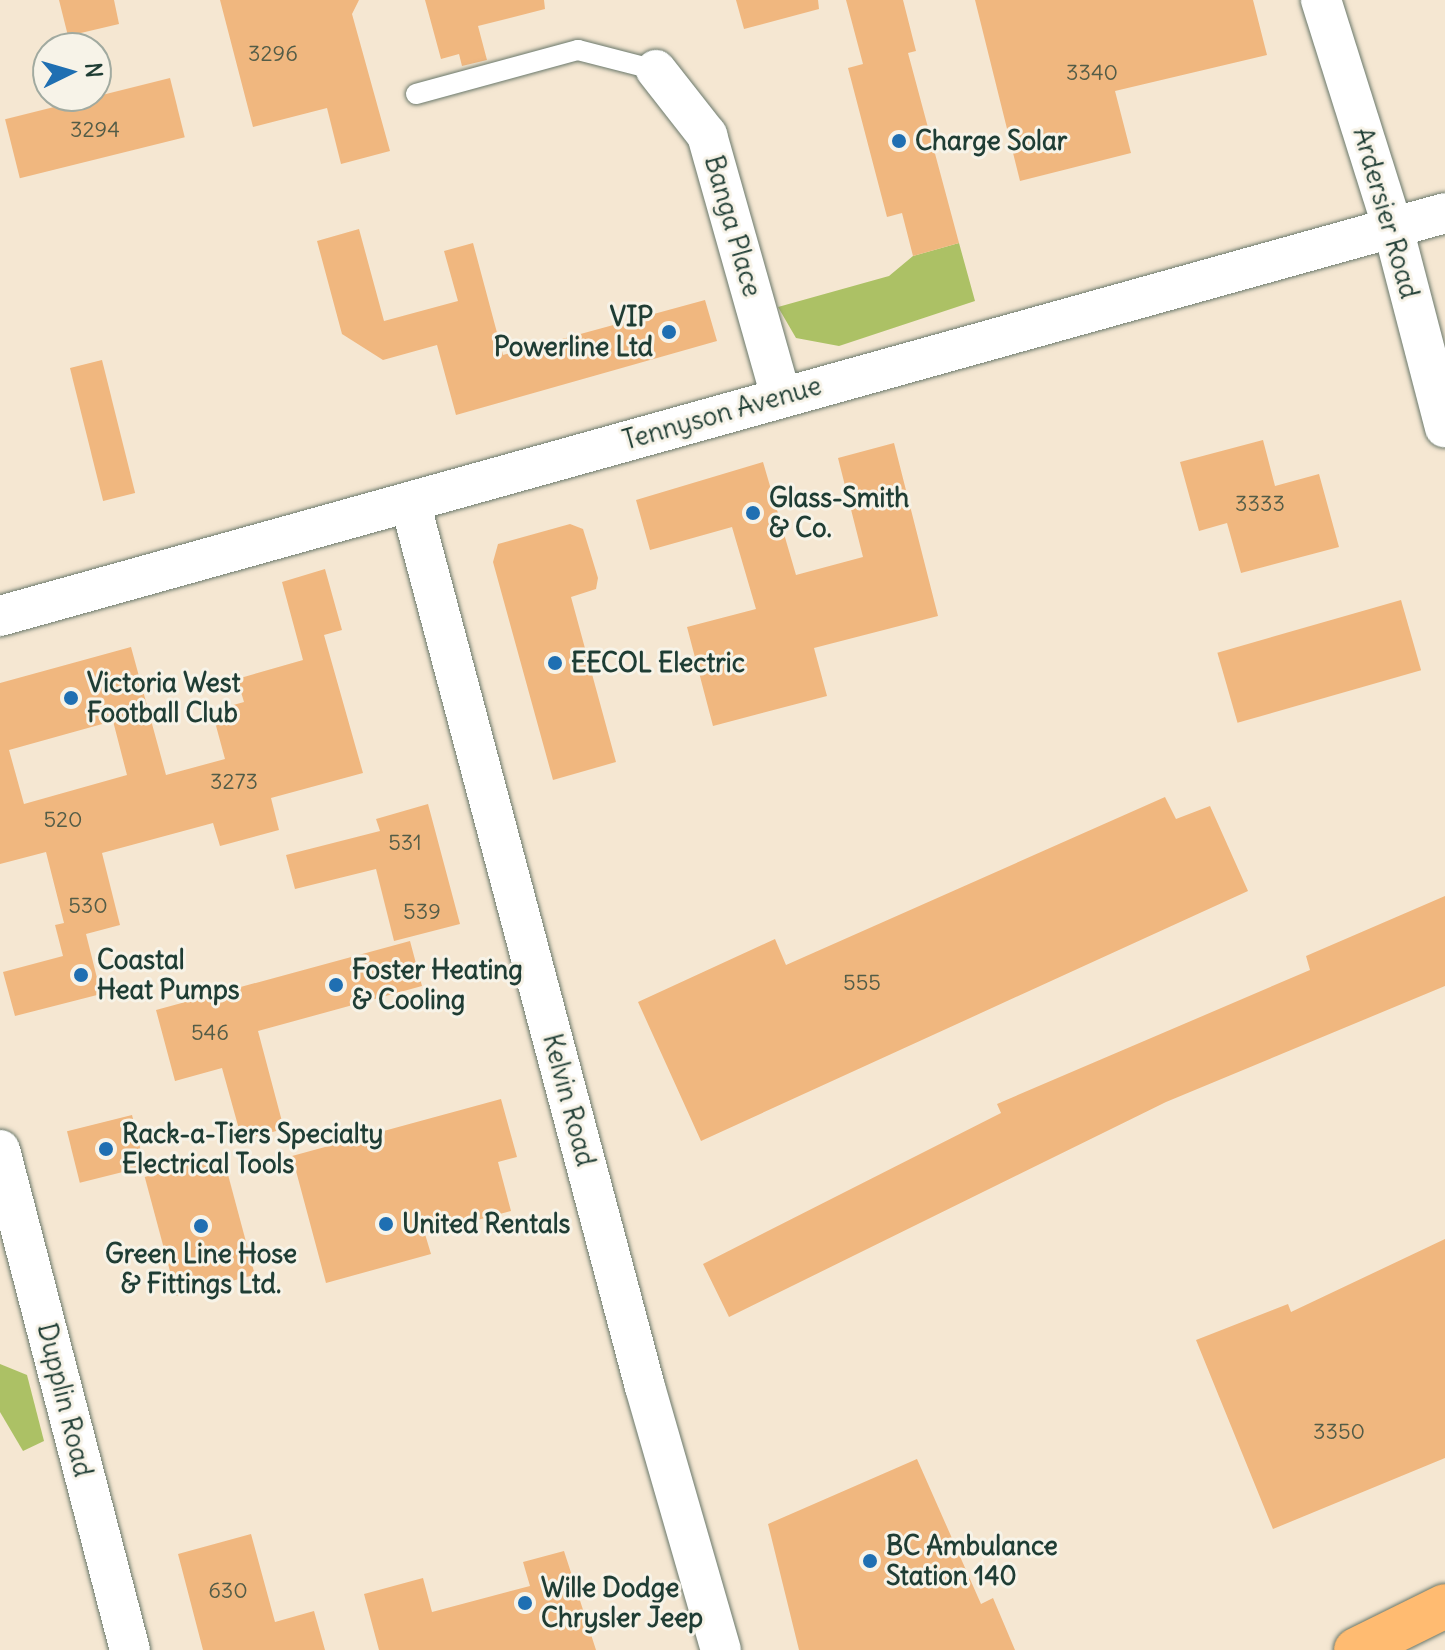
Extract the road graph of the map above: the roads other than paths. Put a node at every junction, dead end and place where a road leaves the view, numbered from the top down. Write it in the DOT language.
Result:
graph roads {
  1 [pos="1321,0"];
  2 [pos="656,70"];
  3 [pos="416,94"];
  4 [pos="1445,213"];
  5 [pos="1393,228"];
  6 [pos="781,396"];
  7 [pos="1445,427"];
  8 [pos="410,502"];
  9 [pos="0,616"];
  10 [pos="0,1150"];
  11 [pos="1445,1606"];
  12 [pos="130,1650"];
  13 [pos="721,1650"];
  14 [pos="1356,1650"];
  1 -- 5 [label="street, Ardersier Road"];
  2 -- 3 [label="lane"];
  2 -- 6 [label="street, Banga Place"];
  4 -- 5 [label="street, Tennyson Avenue"];
  5 -- 6 [label="street, Tennyson Avenue"];
  5 -- 7 [label="street, Ardersier Road"];
  6 -- 8 [label="street, Tennyson Avenue"];
  8 -- 9 [label="street, Tennyson Avenue"];
  8 -- 13 [label="street, Kelvin Road"];
  10 -- 12 [label="street, Dupplin Road"];
  11 -- 14 [label="highway"];
}
